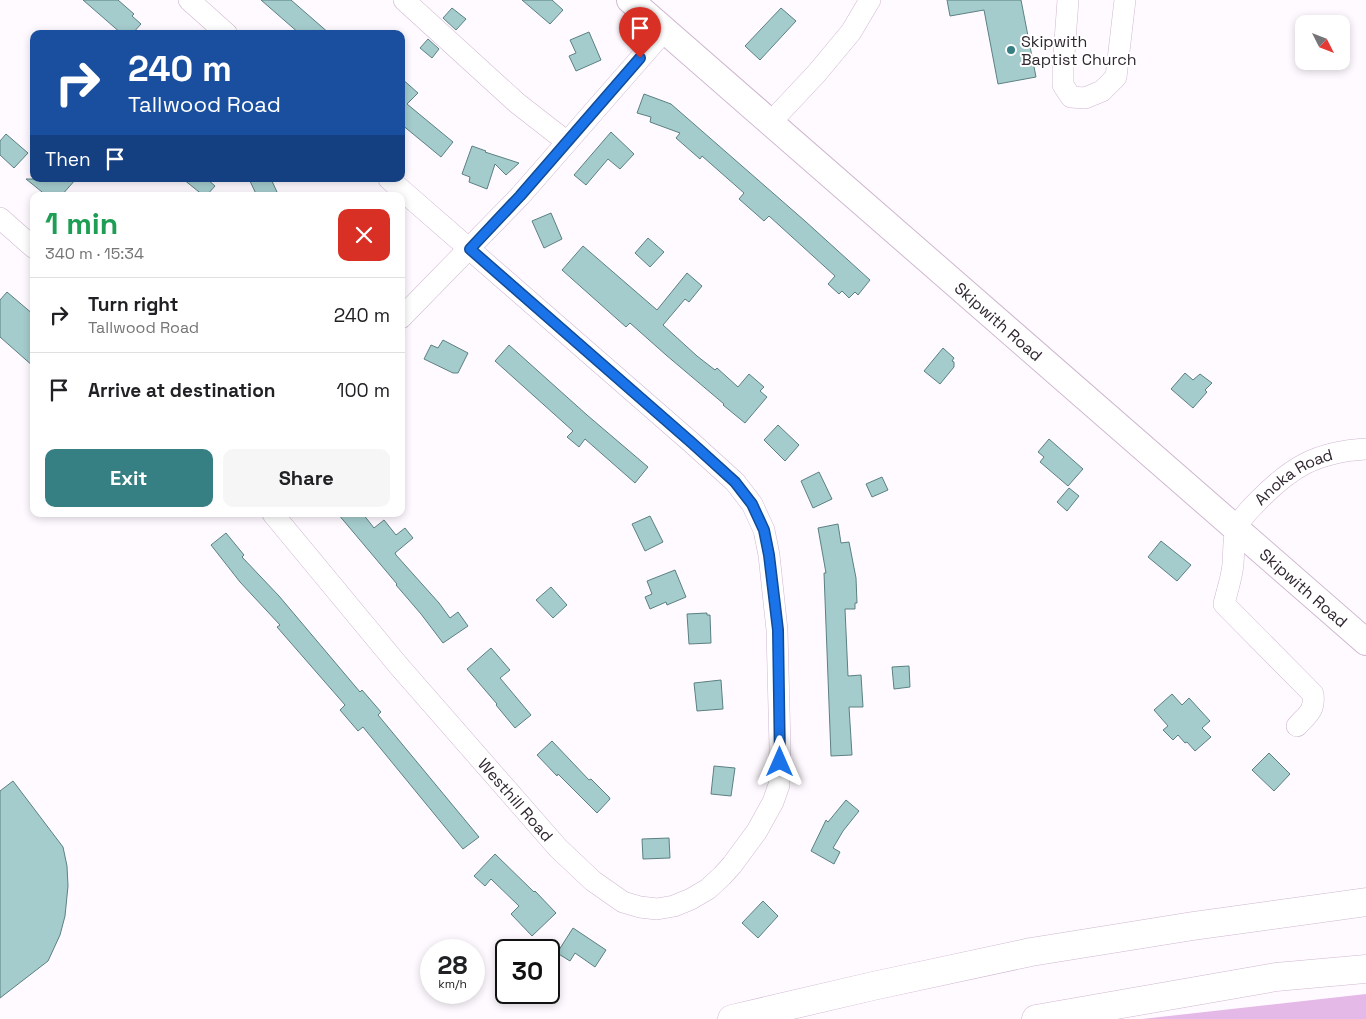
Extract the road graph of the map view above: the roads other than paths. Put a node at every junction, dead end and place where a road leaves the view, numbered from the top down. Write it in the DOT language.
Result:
graph roads {
  1 [pos="189,0"];
  2 [pos="404,0"];
  3 [pos="630,0"];
  4 [pos="870,0"];
  5 [pos="1068,0"];
  6 [pos="1125,0"];
  7 [pos="223,30"];
  8 [pos="665,30"];
  9 [pos="770,123"];
  10 [pos="567,142"];
  11 [pos="392,182"];
  12 [pos="404,192"];
  13 [pos="405,193"];
  14 [pos="0,218"];
  15 [pos="30,244"];
  16 [pos="470,249"];
  17 [pos="405,314"];
  18 [pos="1366,449"];
  19 [pos="275,517"];
  20 [pos="1236,528"];
  21 [pos="1366,642"];
  22 [pos="1297,726"];
  23 [pos="1366,902"];
  24 [pos="1366,969"];
  25 [pos="732,1019"];
  26 [pos="1036,1019"];
  1 -- 7 [label="street"];
  2 -- 10 [label="street"];
  3 -- 8 [label="main road, Skipwith Road"];
  4 -- 9 [label="street"];
  5 -- 6 [label="street"];
  8 -- 9 [label="main road, Skipwith Road"];
  8 -- 10 [label="street"];
  9 -- 20 [label="main road, Skipwith Road"];
  10 -- 16 [label="street"];
  11 -- 12 [label="street, Westhill Road"];
  13 -- 16 [label="street, Westhill Road"];
  14 -- 15 [label="street"];
  16 -- 17 [label="street"];
  16 -- 19 [label="street, Westhill Road"];
  18 -- 20 [label="street, Anoka Road"];
  20 -- 21 [label="main road, Skipwith Road"];
  20 -- 22 [label="street"];
  23 -- 25 [label="highway"];
  24 -- 26 [label="highway"];
}
